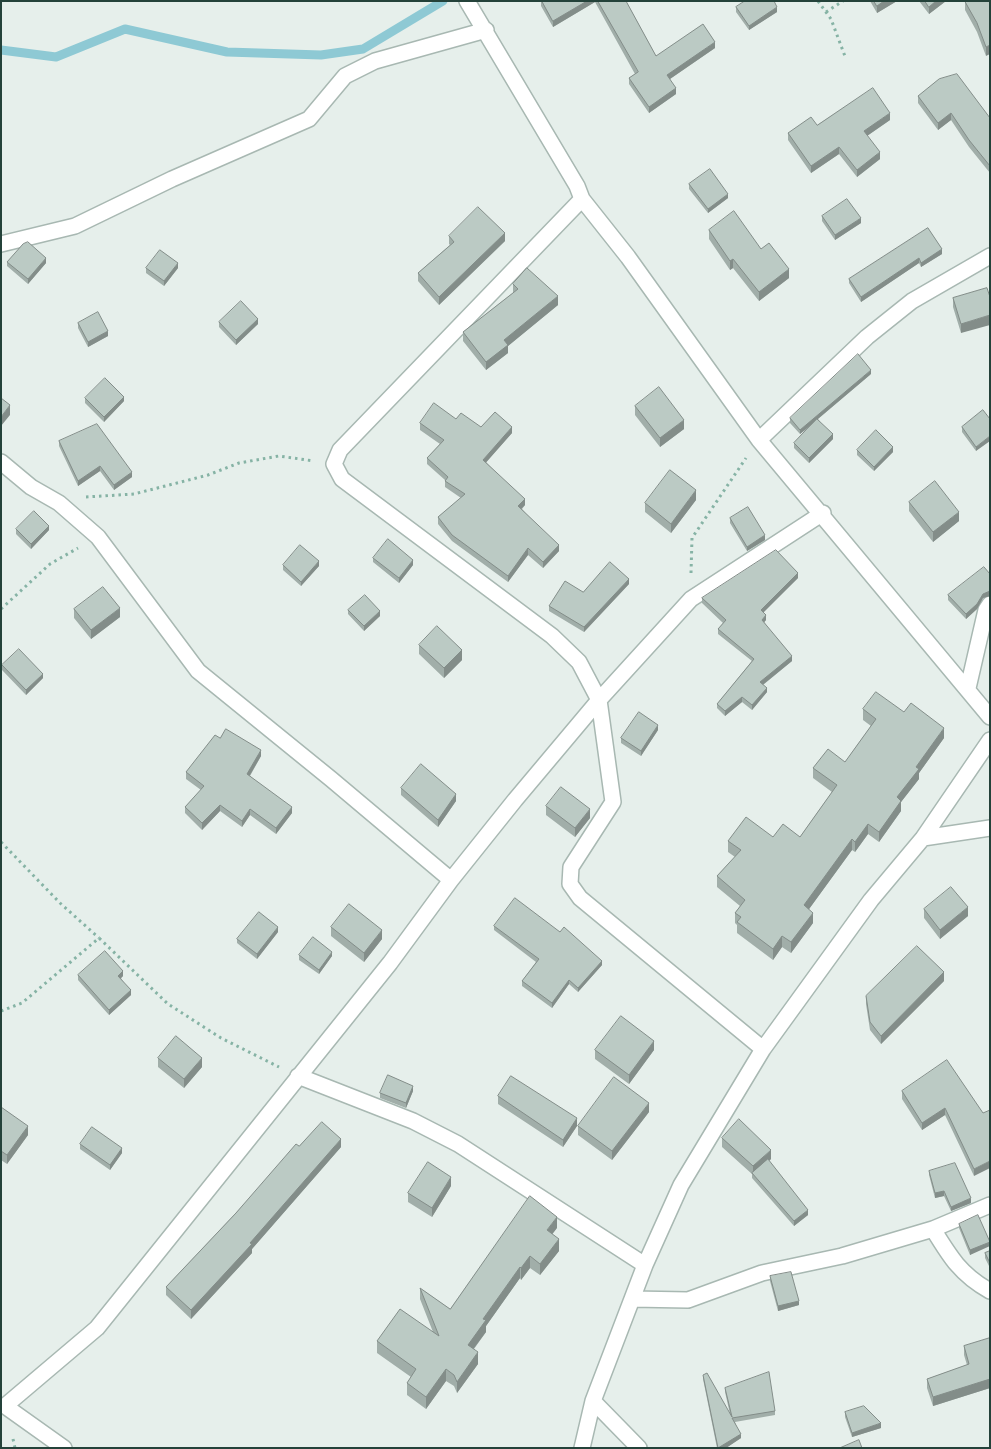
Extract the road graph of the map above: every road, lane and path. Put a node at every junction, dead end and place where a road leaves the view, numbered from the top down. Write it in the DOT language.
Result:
graph roads {
  1 [pos="467,1"];
  2 [pos="818,1"];
  3 [pos="843,1"];
  4 [pos="826,12"];
  5 [pos="486,30"];
  6 [pos="846,59"];
  7 [pos="582,199"];
  8 [pos="1,244"];
  9 [pos="990,256"];
  10 [pos="759,440"];
  11 [pos="1,462"];
  12 [pos="334,464"];
  13 [pos="59,504"];
  14 [pos="822,513"];
  15 [pos="98,537"];
  16 [pos="691,599"];
  17 [pos="990,604"];
  18 [pos="1,609"];
  19 [pos="968,688"];
  20 [pos="599,700"];
  21 [pos="990,717"];
  22 [pos="990,740"];
  23 [pos="990,828"];
  24 [pos="923,838"];
  25 [pos="1,842"];
  26 [pos="451,880"];
  27 [pos="99,938"];
  28 [pos="1,1011"];
  29 [pos="763,1049"];
  30 [pos="298,1076"];
  31 [pos="990,1205"];
  32 [pos="933,1229"];
  33 [pos="645,1265"];
  34 [pos="990,1291"];
  35 [pos="632,1299"];
  36 [pos="593,1401"];
  37 [pos="64,1448"];
  38 [pos="582,1448"];
  39 [pos="639,1448"];
  1 -- 5 [label="street"];
  2 -- 4 [label="path"];
  3 -- 4 [label="path"];
  4 -- 6 [label="path"];
  5 -- 7 [label="street"];
  5 -- 8 [label="street"];
  7 -- 10 [label="street"];
  7 -- 12 [label="street"];
  9 -- 10 [label="street"];
  10 -- 14 [label="street"];
  10 -- 16 [label="path"];
  11 -- 13 [label="street"];
  12 -- 13 [label="path"];
  12 -- 20 [label="street"];
  13 -- 15 [label="street"];
  14 -- 16 [label="street"];
  14 -- 19 [label="street"];
  15 -- 18 [label="path"];
  15 -- 26 [label="street"];
  16 -- 20 [label="street"];
  17 -- 19 [label="street"];
  19 -- 21 [label="street"];
  20 -- 26 [label="street"];
  20 -- 29 [label="street"];
  22 -- 24 [label="street"];
  23 -- 24 [label="street"];
  24 -- 29 [label="street"];
  25 -- 27 [label="path"];
  26 -- 30 [label="street"];
  27 -- 28 [label="path"];
  27 -- 30 [label="path"];
  29 -- 33 [label="street"];
  30 -- 33 [label="street"];
  30 -- 37 [label="street"];
  31 -- 32 [label="street"];
  32 -- 34 [label="street"];
  32 -- 35 [label="street"];
  33 -- 35 [label="street"];
  35 -- 36 [label="street"];
  36 -- 38 [label="street"];
  36 -- 39 [label="street"];
}
